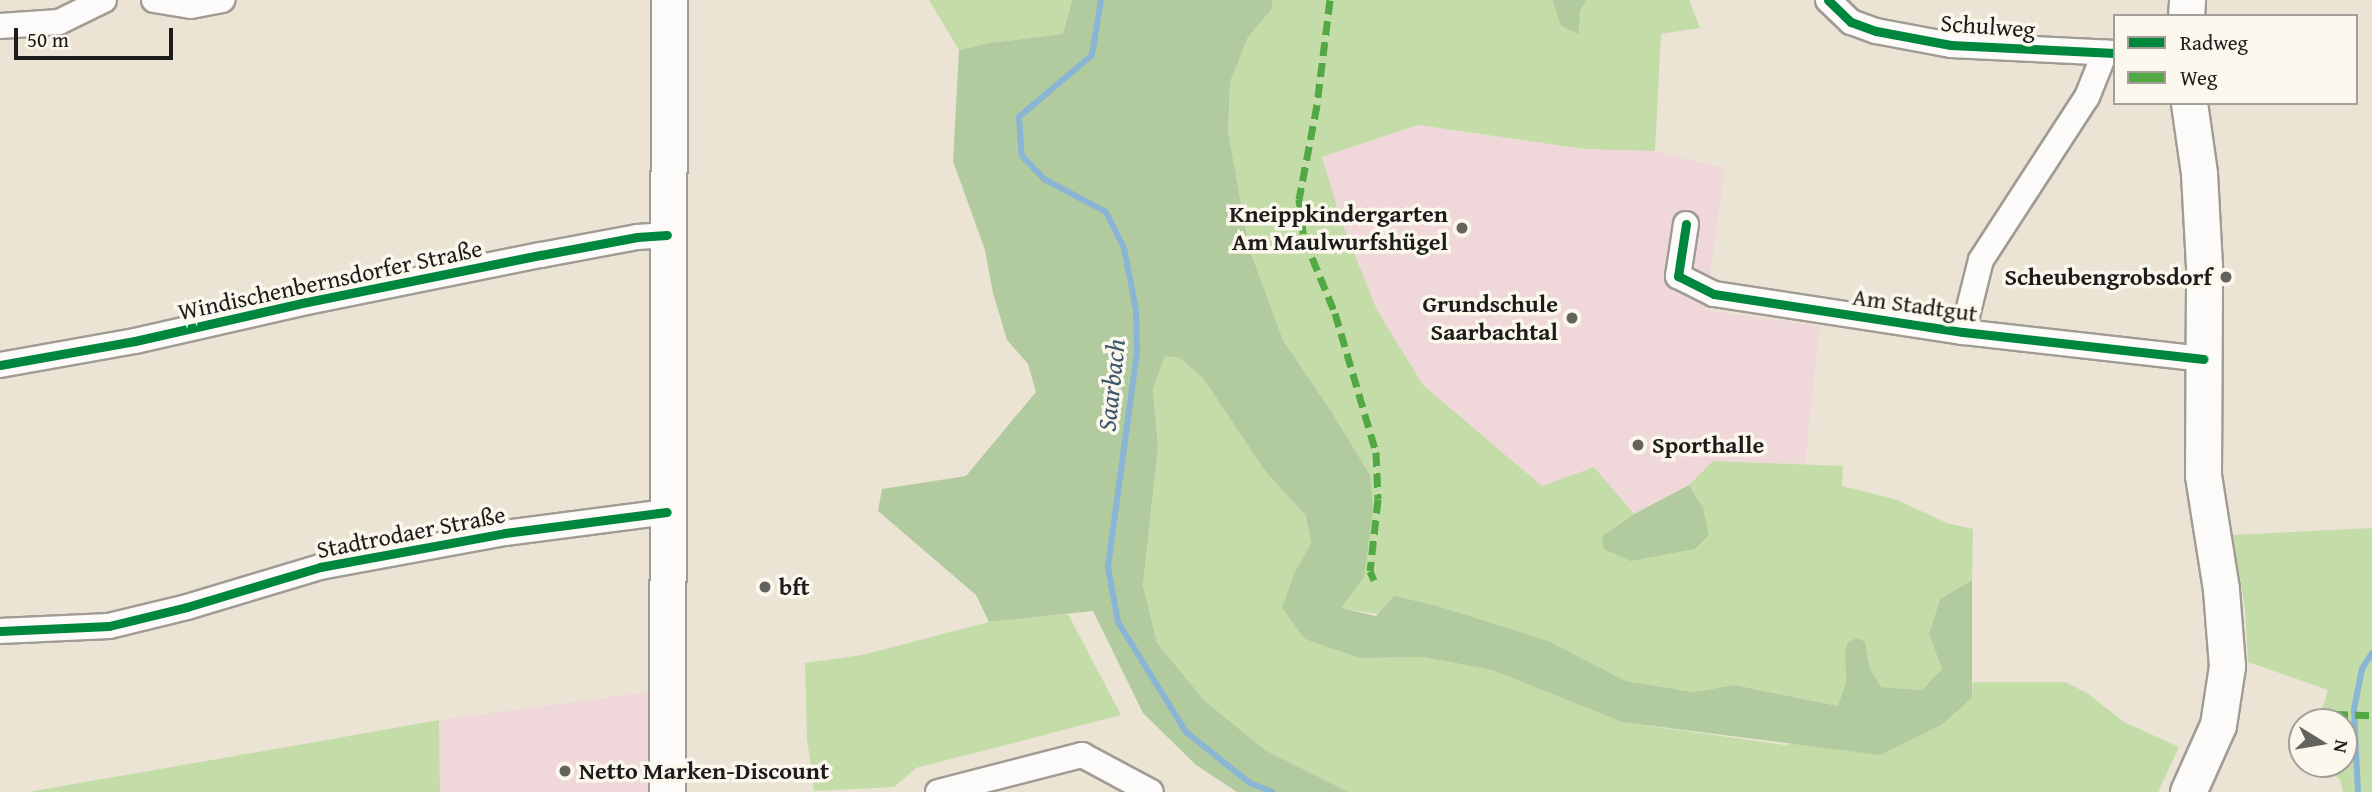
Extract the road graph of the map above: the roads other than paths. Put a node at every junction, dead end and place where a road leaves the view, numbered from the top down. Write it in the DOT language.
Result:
graph roads {
  1 [pos="104,0"];
  2 [pos="154,0"];
  3 [pos="222,0"];
  4 [pos="669,0"];
  5 [pos="1828,0"];
  6 [pos="0,26"];
  7 [pos="2110,53"];
  8 [pos="2189,105"];
  9 [pos="1686,224"];
  10 [pos="667,235"];
  11 [pos="1963,332"];
  12 [pos="2203,359"];
  13 [pos="0,365"];
  14 [pos="667,512"];
  15 [pos="0,631"];
  16 [pos="667,792"];
  17 [pos="938,792"];
  18 [pos="1151,792"];
  19 [pos="2188,792"];
  1 -- 6 [label="street"];
  2 -- 3 [label="street"];
  4 -- 10 [label="main road"];
  5 -- 7 [label="street, Schulweg"];
  7 -- 11 [label="street, Am Stadtgut"];
  8 -- 12 [label="main road"];
  9 -- 11 [label="street, Am Stadtgut"];
  10 -- 13 [label="street, Windischenbernsdorfer Straße"];
  10 -- 14 [label="main road"];
  11 -- 12 [label="street, Am Stadtgut"];
  12 -- 19 [label="main road"];
  14 -- 15 [label="street, Stadtrodaer Straße"];
  14 -- 16 [label="main road"];
  17 -- 18 [label="street"];
}
